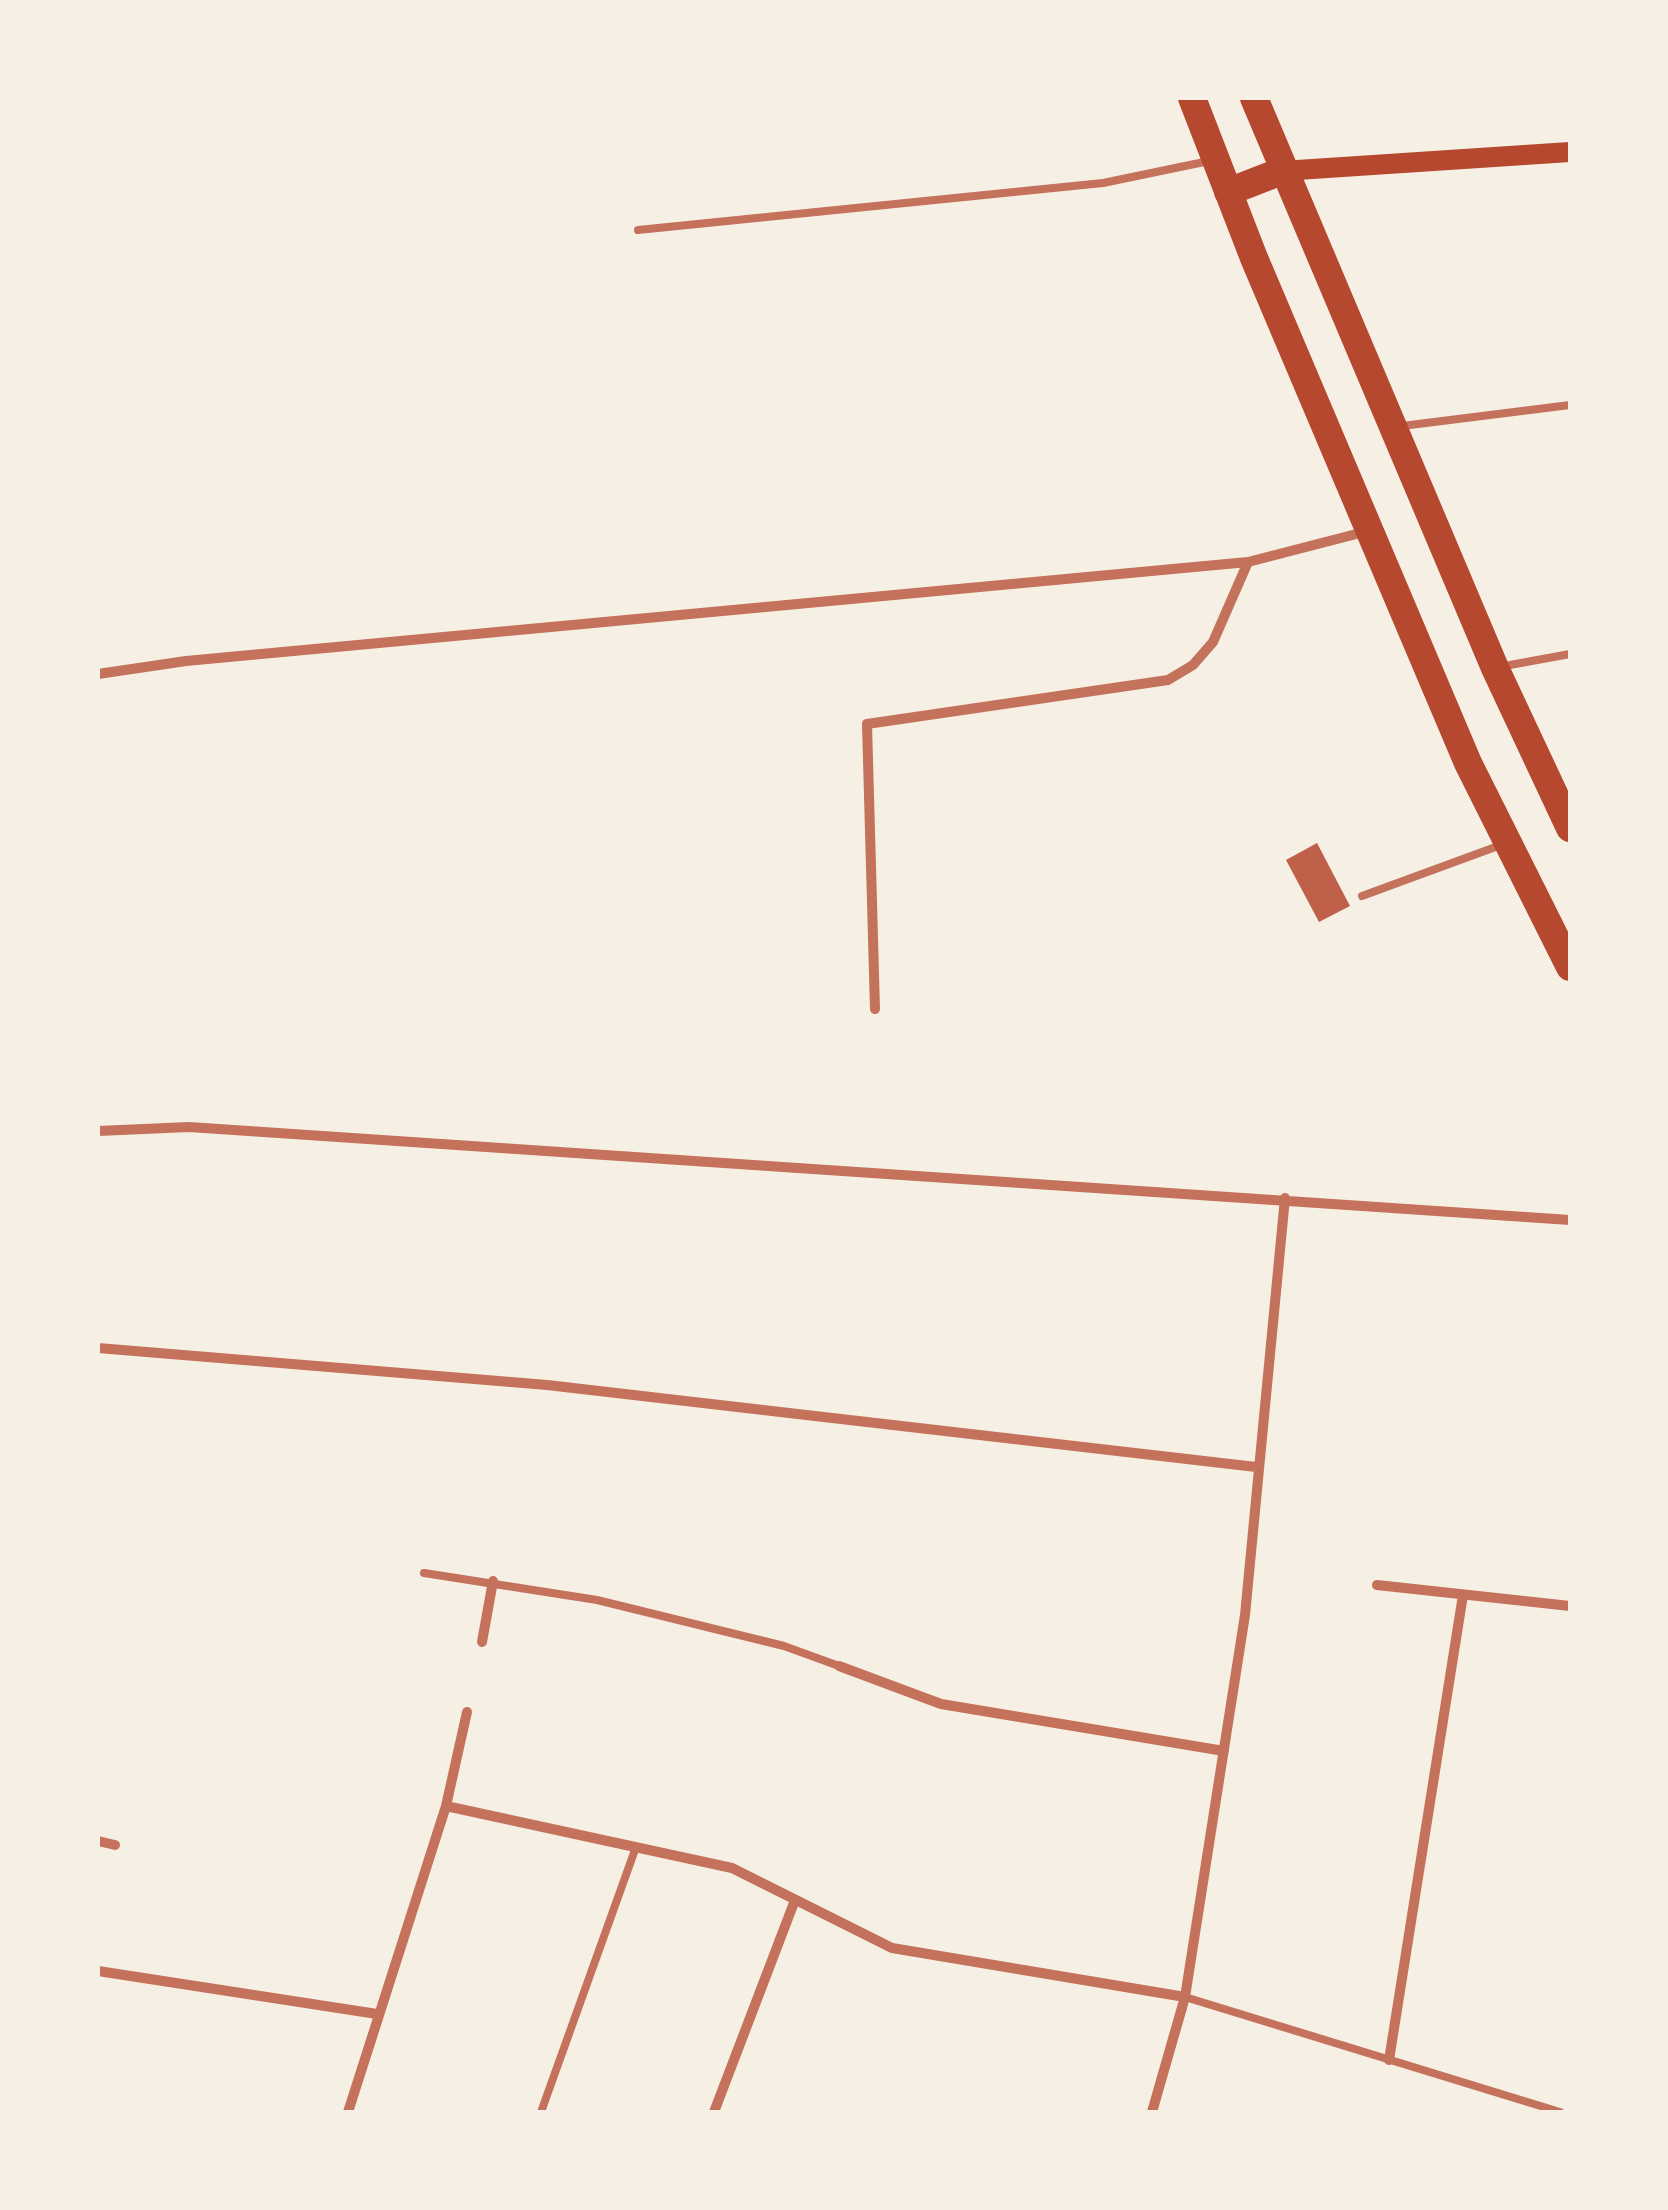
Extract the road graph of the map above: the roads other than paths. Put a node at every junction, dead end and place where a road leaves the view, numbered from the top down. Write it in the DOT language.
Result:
graph roads {
  1 [pos="1192,98"];
  2 [pos="1254,98"];
  3 [pos="1570,152"];
  4 [pos="1215,160"];
  5 [pos="1282,171"];
  6 [pos="1228,192"];
  7 [pos="638,230"];
  8 [pos="1570,404"];
  9 [pos="1392,428"];
  10 [pos="1369,530"];
  11 [pos="1248,562"];
  12 [pos="1570,654"];
  13 [pos="1495,668"];
  14 [pos="98,674"];
  15 [pos="1570,828"];
  16 [pos="1505,843"];
  17 [pos="1362,896"];
  18 [pos="1570,966"];
  19 [pos="875,1010"];
  20 [pos="98,1131"];
  21 [pos="1285,1198"];
  22 [pos="1570,1220"];
  23 [pos="98,1348"];
  24 [pos="1256,1467"];
  25 [pos="424,1573"];
  26 [pos="494,1581"];
  27 [pos="1377,1586"];
  28 [pos="1463,1595"];
  29 [pos="1570,1606"];
  30 [pos="482,1642"];
  31 [pos="839,1666"];
  32 [pos="468,1712"];
  33 [pos="1224,1751"];
  34 [pos="446,1806"];
  35 [pos="98,1842"];
  36 [pos="115,1845"];
  37 [pos="636,1847"];
  38 [pos="795,1900"];
  39 [pos="98,1971"];
  40 [pos="1186,1997"];
  41 [pos="377,2014"];
  42 [pos="1389,2060"];
  43 [pos="348,2112"];
  44 [pos="541,2112"];
  45 [pos="714,2112"];
  46 [pos="1152,2112"];
  47 [pos="1560,2112"];
  1 -- 4 [label="highway"];
  2 -- 5 [label="highway"];
  3 -- 5 [label="main road"];
  4 -- 6 [label="highway"];
  4 -- 7 [label="lane"];
  5 -- 6 [label="highway"];
  5 -- 9 [label="highway"];
  6 -- 10 [label="highway"];
  8 -- 9 [label="lane"];
  9 -- 13 [label="highway"];
  10 -- 11 [label="street"];
  10 -- 16 [label="highway"];
  11 -- 14 [label="street"];
  11 -- 19 [label="street"];
  12 -- 13 [label="lane"];
  13 -- 15 [label="highway"];
  16 -- 17 [label="lane"];
  16 -- 18 [label="highway"];
  20 -- 21 [label="street"];
  21 -- 22 [label="street"];
  21 -- 24 [label="street"];
  23 -- 24 [label="street"];
  24 -- 33 [label="street"];
  25 -- 26 [label="lane"];
  26 -- 30 [label="street"];
  26 -- 31 [label="lane"];
  27 -- 28 [label="street"];
  28 -- 29 [label="street"];
  28 -- 42 [label="street"];
  31 -- 33 [label="street"];
  32 -- 34 [label="street"];
  33 -- 40 [label="street"];
  34 -- 37 [label="street"];
  34 -- 41 [label="street"];
  35 -- 36 [label="street"];
  37 -- 38 [label="street"];
  37 -- 44 [label="lane"];
  38 -- 40 [label="street"];
  38 -- 45 [label="street"];
  39 -- 41 [label="street"];
  40 -- 42 [label="lane"];
  40 -- 46 [label="street"];
  41 -- 43 [label="street"];
  42 -- 47 [label="lane"];
}
